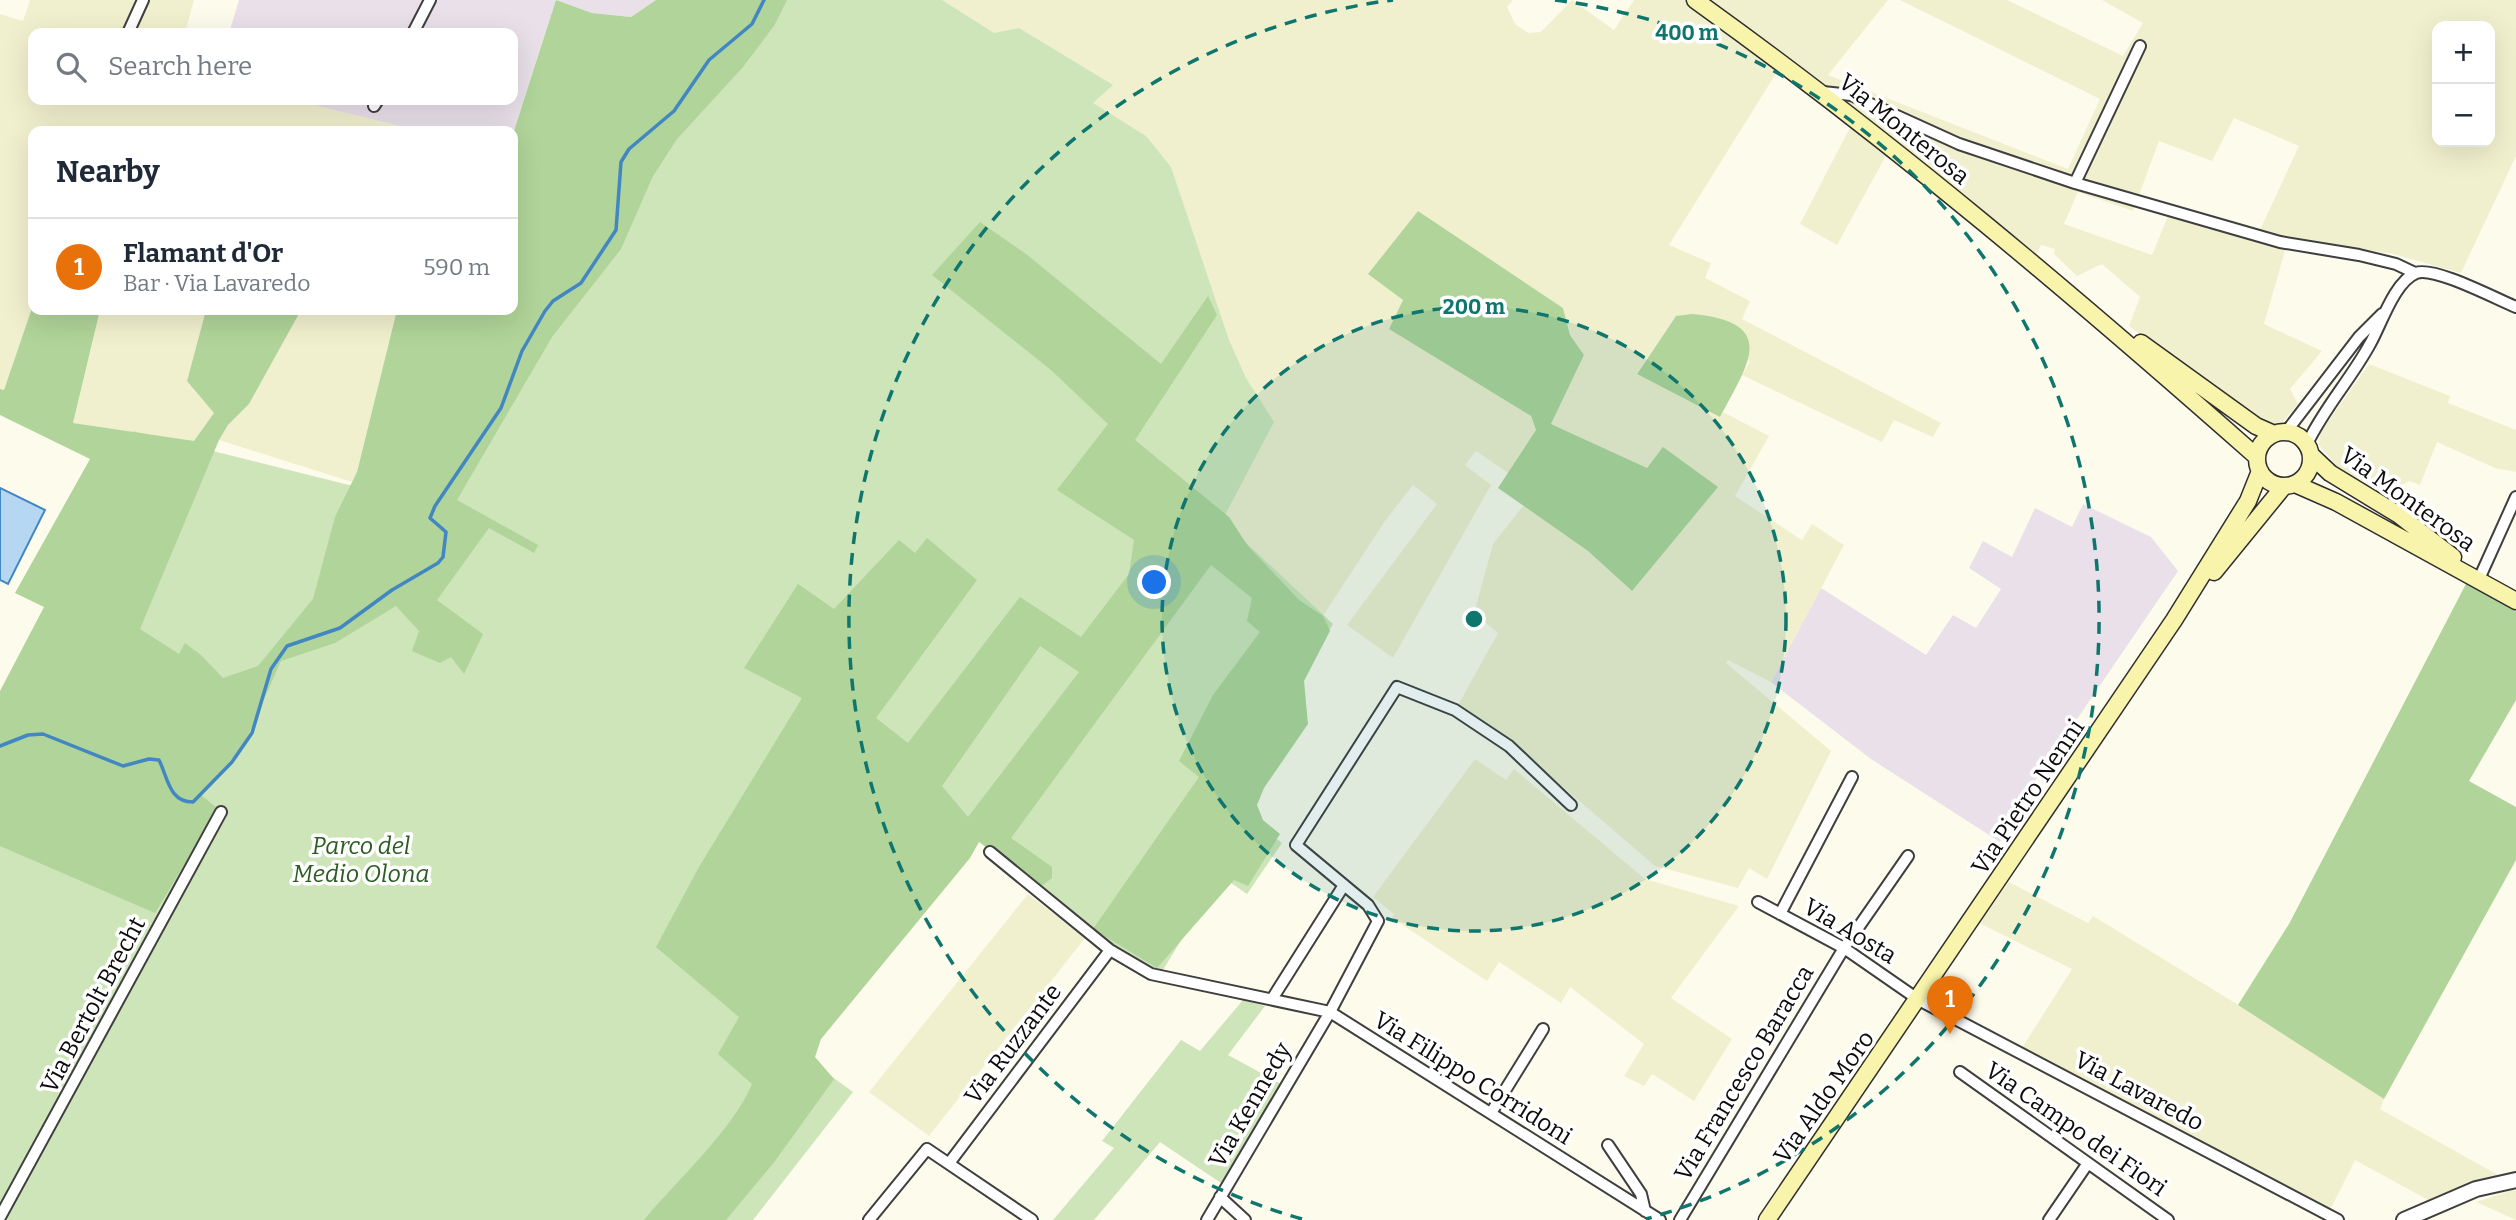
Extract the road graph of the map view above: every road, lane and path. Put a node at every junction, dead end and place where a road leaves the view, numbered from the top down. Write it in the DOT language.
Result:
graph roads {
  1 [pos="143,0"];
  2 [pos="430,0"];
  3 [pos="1695,0"];
  4 [pos="130,28"];
  5 [pos="416,28"];
  6 [pos="2140,46"];
  7 [pos="1823,92"];
  8 [pos="2076,183"];
  9 [pos="2415,273"];
  10 [pos="2078,300"];
  11 [pos="2516,307"];
  12 [pos="2386,310"];
  13 [pos="2280,433"];
  14 [pos="2309,449"];
  15 [pos="2258,464"];
  16 [pos="2289,485"];
  17 [pos="2516,496"];
  18 [pos="2479,579"];
  19 [pos="2516,601"];
  20 [pos="2174,620"];
  21 [pos="1852,776"];
  22 [pos="1571,805"];
  23 [pos="221,812"];
  24 [pos="990,852"];
  25 [pos="1908,856"];
  26 [pos="1344,885"];
  27 [pos="1758,902"];
  28 [pos="1780,914"];
  29 [pos="1844,948"];
  30 [pos="1110,950"];
  31 [pos="1272,999"];
  32 [pos="1919,1000"];
  33 [pos="1330,1012"];
  34 [pos="1543,1029"];
  35 [pos="1960,1072"];
  36 [pos="1491,1114"];
  37 [pos="1608,1145"];
  38 [pos="950,1162"];
  39 [pos="2088,1163"];
  40 [pos="2516,1180"];
  41 [pos="1220,1198"];
  42 [pos="1645,1211"];
  43 [pos="0,1217"];
  44 [pos="869,1220"];
  45 [pos="1032,1220"];
  46 [pos="1207,1220"];
  47 [pos="1245,1220"];
  48 [pos="1660,1220"];
  49 [pos="1680,1220"];
  50 [pos="1767,1220"];
  51 [pos="2049,1220"];
  52 [pos="2168,1220"];
  53 [pos="2338,1220"];
  54 [pos="2404,1220"];
  1 -- 4 [label="street"];
  2 -- 5 [label="street"];
  3 -- 7 [label="main road, Via Monterosa"];
  6 -- 8 [label="street"];
  7 -- 8 [label="street"];
  7 -- 10 [label="main road, Via Monterosa"];
  8 -- 9 [label="street"];
  9 -- 11 [label="street"];
  9 -- 12 [label="street"];
  10 -- 13 [label="main road, Via Monterosa"];
  10 -- 15 [label="main road, Via Monterosa"];
  12 -- 13 [label="street"];
  12 -- 14 [label="street"];
  13 -- 14 [label="main road"];
  13 -- 15 [label="main road"];
  14 -- 16 [label="main road"];
  14 -- 18 [label="main road, Via Monterosa"];
  15 -- 16 [label="main road"];
  15 -- 20 [label="main road, Via Pietro Nenni"];
  16 -- 18 [label="main road, Via Monterosa"];
  16 -- 20 [label="main road, Via Pietro Nenni"];
  17 -- 18 [label="street"];
  18 -- 19 [label="main road, Via Monterosa"];
  20 -- 32 [label="main road, Via Pietro Nenni"];
  21 -- 28 [label="street"];
  22 -- 26 [label="street"];
  23 -- 43 [label="street, Via Bertolt Brecht"];
  24 -- 30 [label="street, Via Filippo Corridoni"];
  25 -- 29 [label="street, Via Francesco Baracca"];
  26 -- 31 [label="street"];
  26 -- 33 [label="street, Via Kennedy"];
  27 -- 28 [label="street, Via Aosta"];
  28 -- 29 [label="street, Via Aosta"];
  29 -- 32 [label="street, Via Aosta"];
  29 -- 49 [label="street, Via Francesco Baracca"];
  30 -- 31 [label="street, Via Filippo Corridoni"];
  30 -- 38 [label="street, Via Ruzzante"];
  31 -- 33 [label="street, Via Filippo Corridoni"];
  32 -- 50 [label="main road, Via Aldo Moro"];
  32 -- 53 [label="street, Via Lavaredo"];
  33 -- 36 [label="street, Via Filippo Corridoni"];
  33 -- 41 [label="street, Via Kennedy"];
  34 -- 36 [label="street"];
  35 -- 39 [label="street, Via Campo dei Fiori"];
  36 -- 42 [label="street, Via Filippo Corridoni"];
  37 -- 42 [label="street, Via Filippo Corridoni"];
  38 -- 44 [label="street"];
  38 -- 45 [label="street"];
  39 -- 51 [label="street"];
  39 -- 52 [label="street, Via Campo dei Fiori"];
  40 -- 54 [label="street"];
  41 -- 46 [label="street, Via Kennedy"];
  41 -- 47 [label="street"];
  42 -- 48 [label="street, Via Filippo Corridoni"];
}
